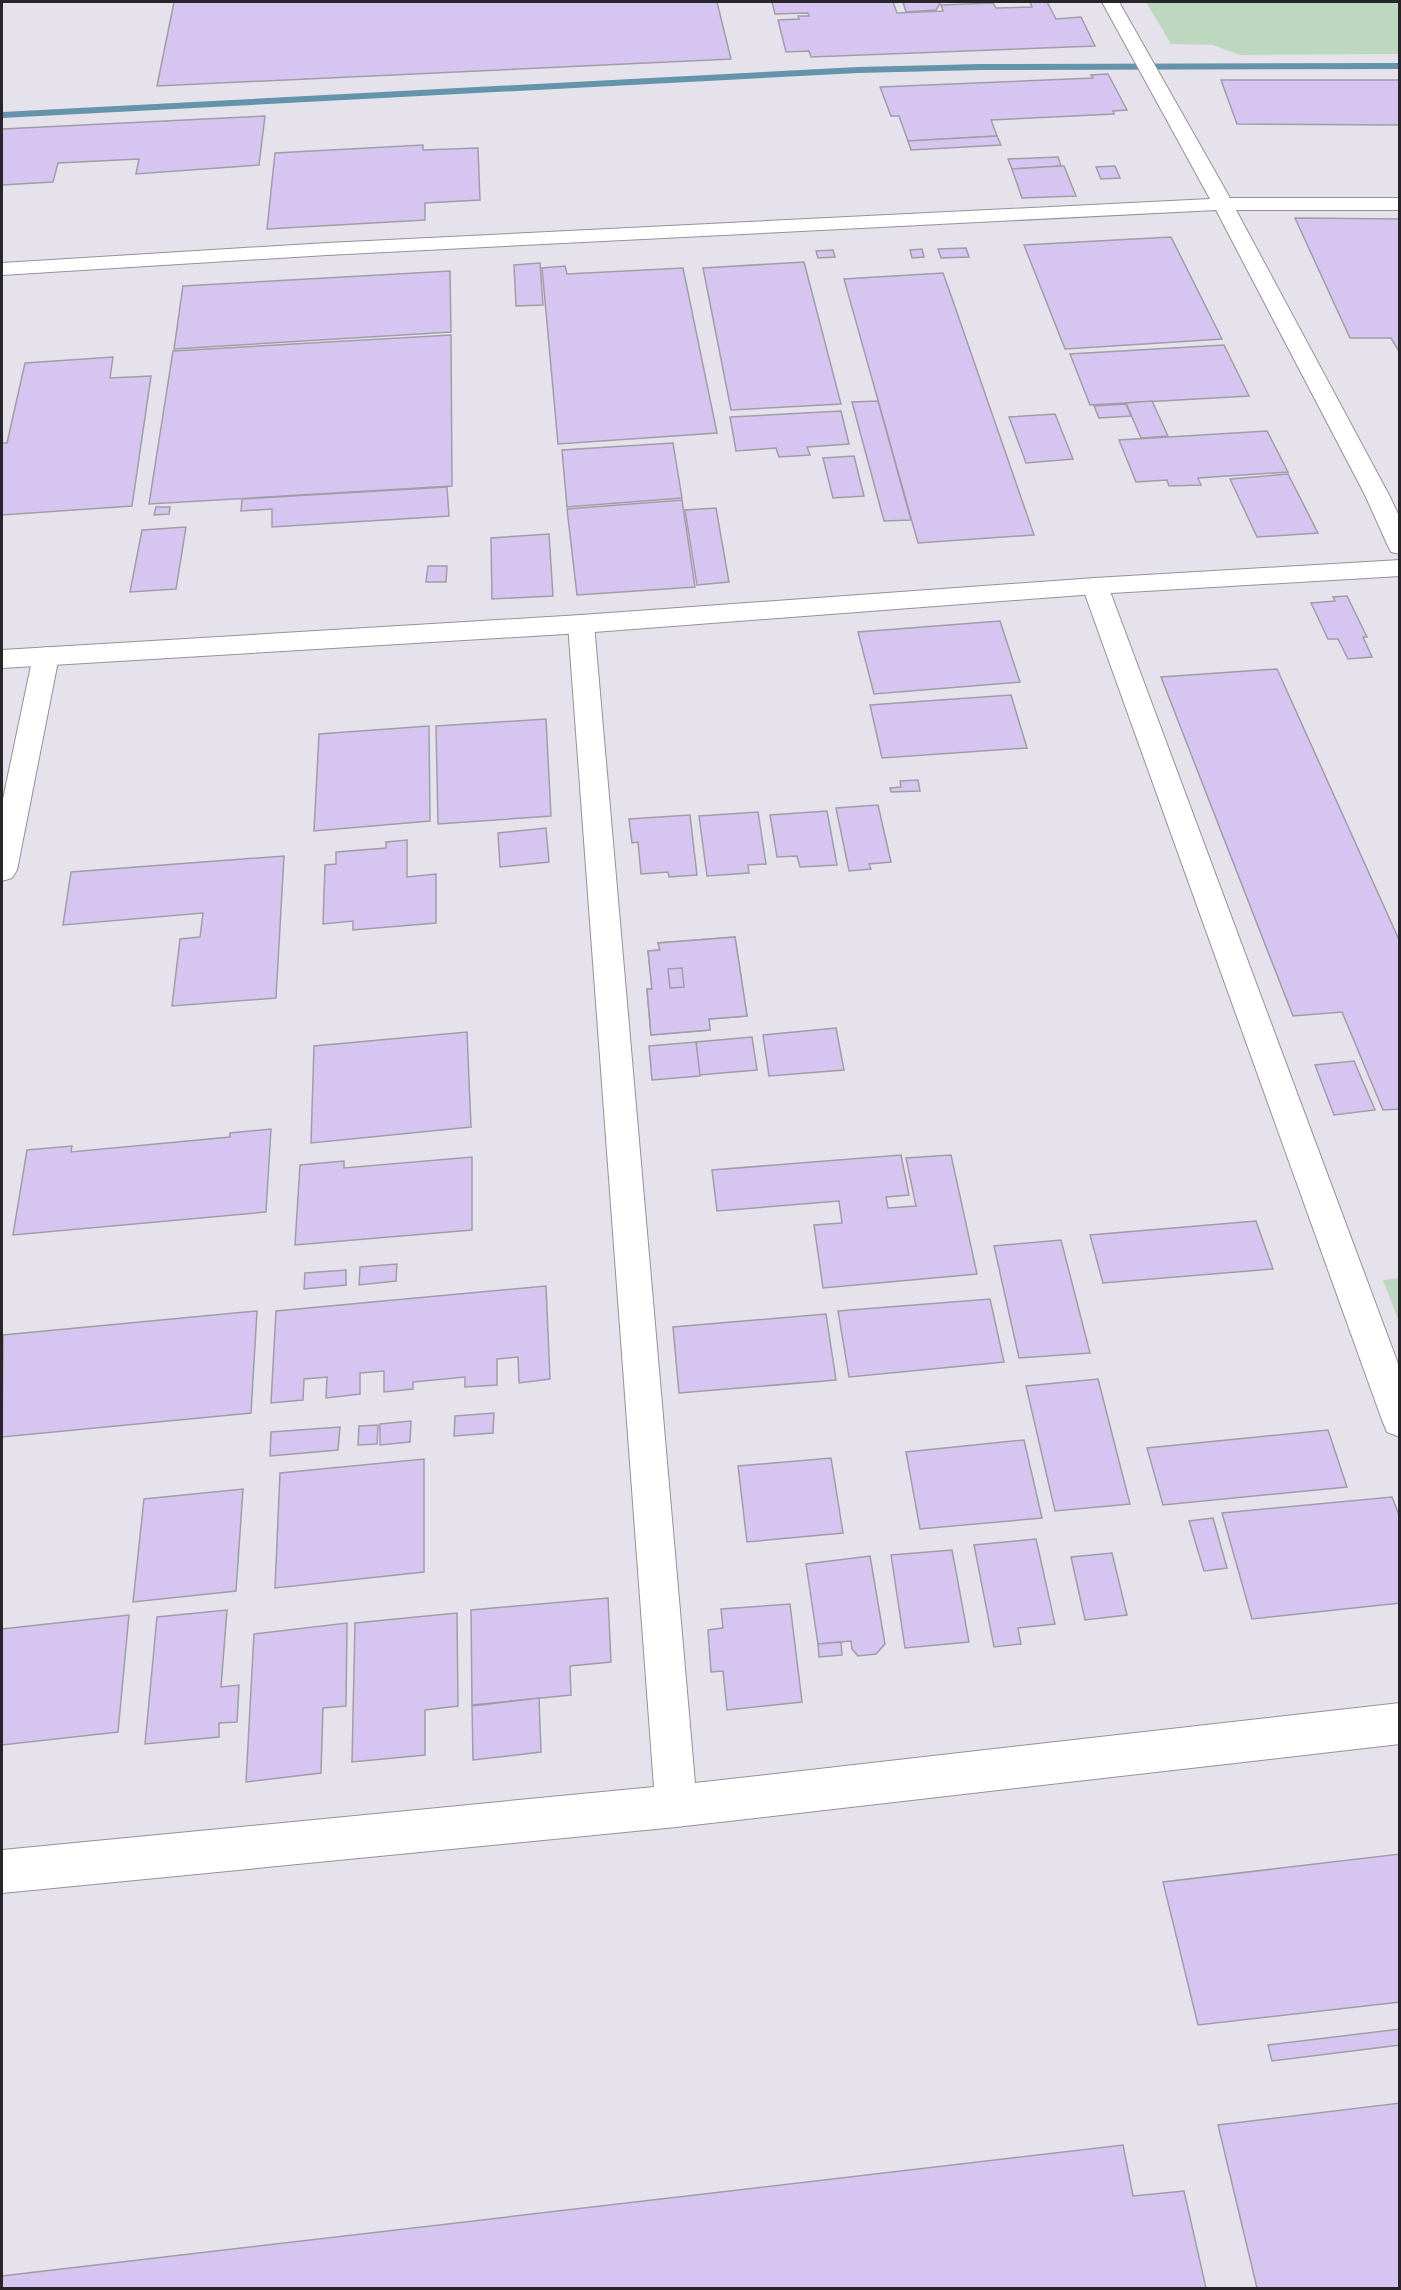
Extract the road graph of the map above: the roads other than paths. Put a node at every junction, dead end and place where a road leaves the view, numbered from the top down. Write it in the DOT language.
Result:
graph roads {
  1 [pos="1110,2"];
  2 [pos="1223,204"];
  3 [pos="1400,204"];
  4 [pos="2,269"];
  5 [pos="1400,546"];
  6 [pos="1400,568"];
  7 [pos="1095,586"];
  8 [pos="581,624"];
  9 [pos="46,656"];
  10 [pos="2,659"];
  11 [pos="2,870"];
  12 [pos="1400,1420"];
  13 [pos="1400,1723"];
  14 [pos="676,1806"];
  15 [pos="2,1872"];
  1 -- 2 [label="street"];
  2 -- 3 [label="street"];
  2 -- 4 [label="street"];
  2 -- 5 [label="street"];
  6 -- 7 [label="street"];
  7 -- 8 [label="street"];
  7 -- 12 [label="street"];
  8 -- 9 [label="street"];
  8 -- 14 [label="street"];
  9 -- 10 [label="street"];
  9 -- 11 [label="street"];
  13 -- 14 [label="street"];
  14 -- 15 [label="street"];
}
